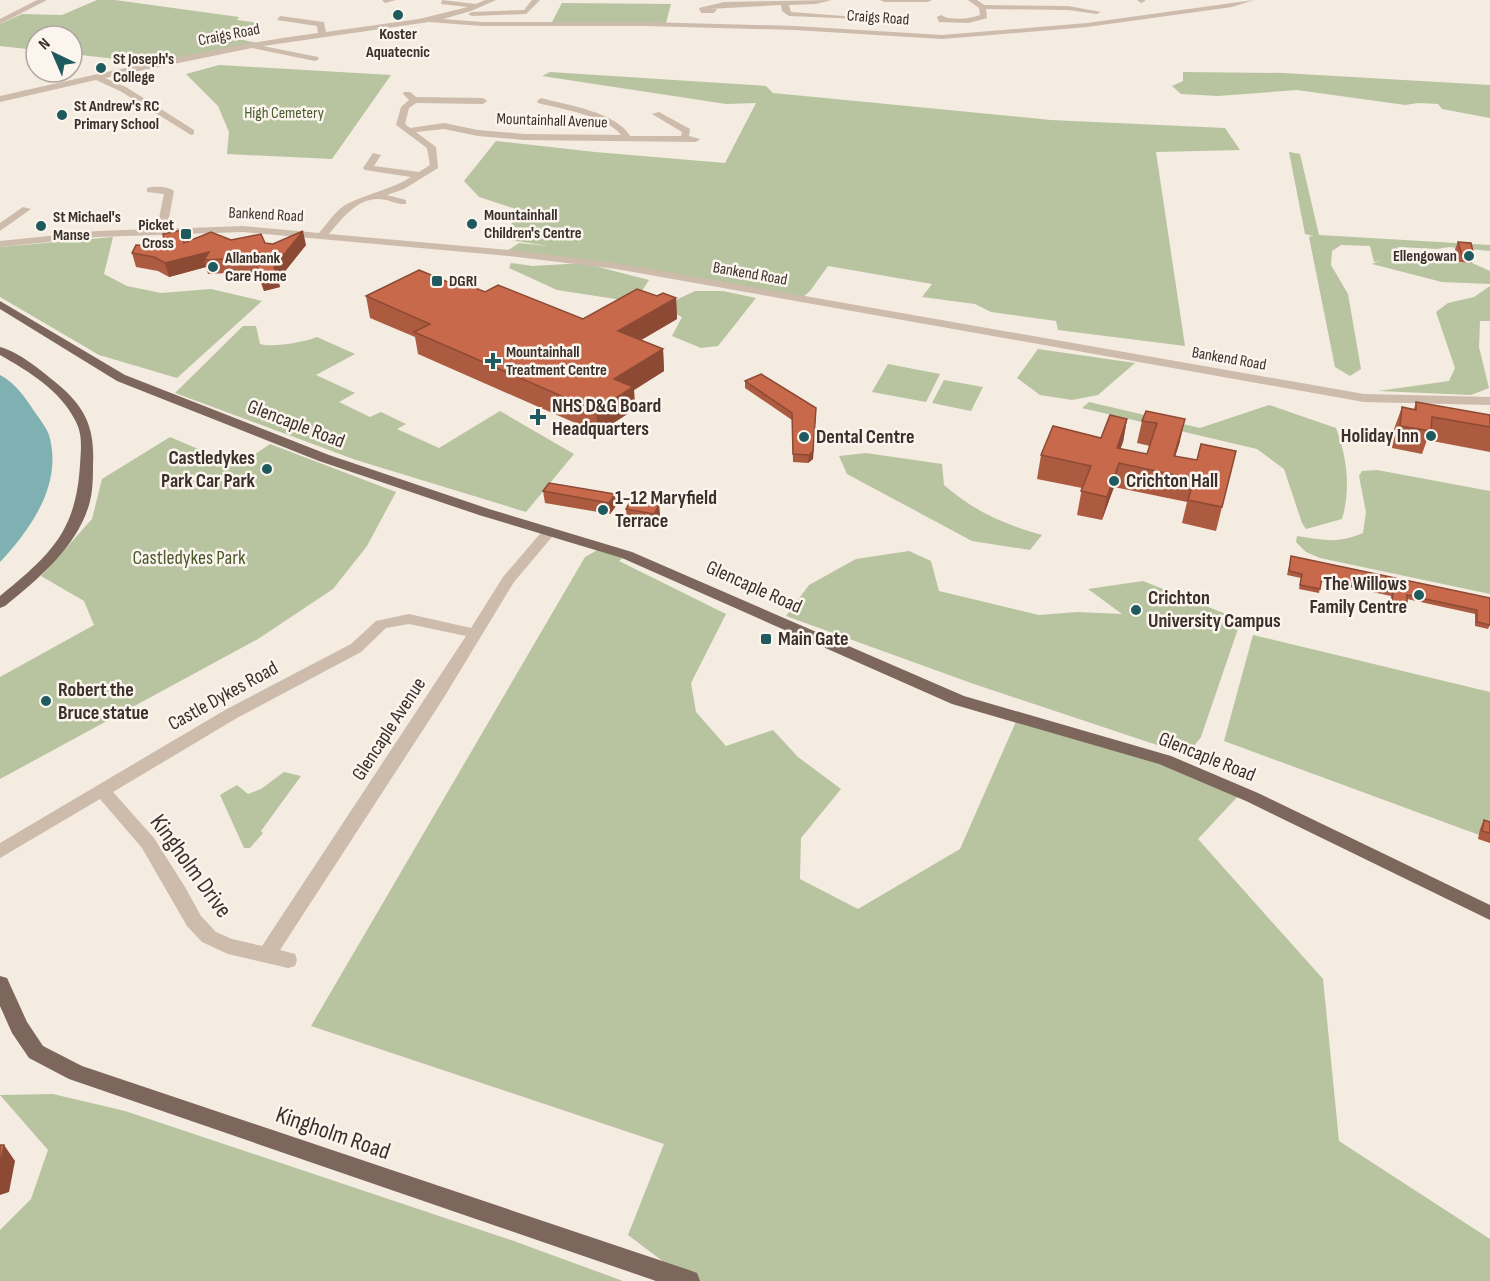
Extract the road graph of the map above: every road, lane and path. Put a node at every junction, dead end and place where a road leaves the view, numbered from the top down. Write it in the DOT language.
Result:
graph roads {
  1 [pos="20,0"];
  2 [pos="447,0"];
  3 [pos="492,0"];
  4 [pos="536,0"];
  5 [pos="828,0"];
  6 [pos="884,0"];
  7 [pos="972,0"];
  8 [pos="1250,0"];
  9 [pos="930,1"];
  10 [pos="40,2"];
  11 [pos="785,2"];
  12 [pos="478,6"];
  13 [pos="982,7"];
  14 [pos="714,11"];
  15 [pos="526,12"];
  16 [pos="1097,12"];
  17 [pos="472,14"];
  18 [pos="0,16"];
  19 [pos="11,16"];
  20 [pos="280,18"];
  21 [pos="430,20"];
  22 [pos="869,20"];
  23 [pos="942,20"];
  24 [pos="547,21"];
  25 [pos="0,22"];
  26 [pos="322,34"];
  27 [pos="252,46"];
  28 [pos="315,59"];
  29 [pos="96,77"];
  30 [pos="0,99"];
  31 [pos="485,101"];
  32 [pos="541,101"];
  33 [pos="656,114"];
  34 [pos="407,131"];
  35 [pos="191,132"];
  36 [pos="627,138"];
  37 [pos="684,139"];
  38 [pos="696,139"];
  39 [pos="376,155"];
  40 [pos="368,168"];
  41 [pos="356,170"];
  42 [pos="421,175"];
  43 [pos="150,190"];
  44 [pos="377,196"];
  45 [pos="403,202"];
  46 [pos="26,209"];
  47 [pos="0,228"];
  48 [pos="157,231"];
  49 [pos="322,236"];
  50 [pos="0,244"];
  51 [pos="0,304"];
  52 [pos="0,350"];
  53 [pos="1490,401"];
  54 [pos="550,531"];
  55 [pos="0,603"];
  56 [pos="474,633"];
  57 [pos="102,790"];
  58 [pos="0,851"];
  59 [pos="1490,914"];
  60 [pos="267,954"];
  61 [pos="288,960"];
  62 [pos="0,984"];
  63 [pos="689,1281"];
  1 -- 10 [label="street"];
  2 -- 12 [label="street"];
  3 -- 12 [label="street, Craigs Road"];
  4 -- 15 [label="street"];
  5 -- 11 [label="street"];
  6 -- 9 [label="street"];
  7 -- 13 [label="street"];
  8 -- 21 [label="street, Craigs Road"];
  10 -- 19 [label="street"];
  11 -- 14 [label="street"];
  11 -- 22 [label="street"];
  12 -- 21 [label="street, Craigs Road"];
  13 -- 16 [label="street"];
  13 -- 23 [label="street"];
  15 -- 17 [label="street"];
  15 -- 24 [label="street"];
  18 -- 19 [label="street"];
  19 -- 25 [label="street"];
  20 -- 26 [label="street"];
  21 -- 26 [label="street, Craigs Road"];
  26 -- 27 [label="street, Craigs Road"];
  27 -- 28 [label="street"];
  27 -- 29 [label="street, Craigs Road"];
  29 -- 30 [label="street, Craigs Road"];
  29 -- 35 [label="street"];
  31 -- 34 [label="street"];
  32 -- 36 [label="street"];
  33 -- 37 [label="street"];
  34 -- 36 [label="street, Mountainhall Avenue"];
  34 -- 42 [label="street"];
  36 -- 37 [label="street, Mountainhall Avenue"];
  37 -- 38 [label="street, Mountainhall Avenue"];
  39 -- 40 [label="street"];
  40 -- 41 [label="street"];
  40 -- 42 [label="street"];
  42 -- 44 [label="street"];
  43 -- 48 [label="street"];
  44 -- 45 [label="street"];
  44 -- 49 [label="street"];
  46 -- 47 [label="street"];
  48 -- 49 [label="street, Bankend Road"];
  48 -- 50 [label="street, Bankend Road"];
  49 -- 53 [label="street, Bankend Road"];
  51 -- 54 [label="main road, Glencaple Road"];
  52 -- 55 [label="main road"];
  54 -- 56 [label="street, Glencaple Avenue"];
  54 -- 59 [label="main road, Glencaple Road"];
  56 -- 57 [label="street, Castle Dykes Road"];
  56 -- 60 [label="street, Glencaple Avenue"];
  57 -- 58 [label="street, Castle Dykes Road"];
  57 -- 60 [label="street, Kingholm Drive"];
  60 -- 61 [label="street, Kingholm Drive"];
  62 -- 63 [label="main road, Kingholm Road"];
}
